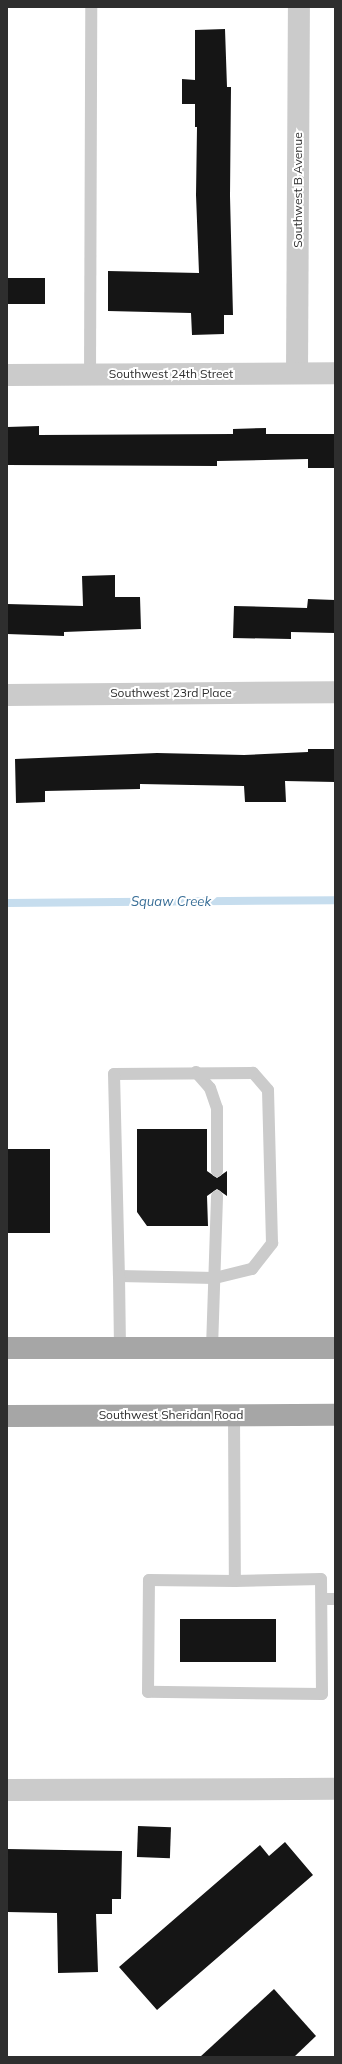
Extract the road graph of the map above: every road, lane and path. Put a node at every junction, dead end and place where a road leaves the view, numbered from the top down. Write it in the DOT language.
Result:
graph roads {
  1 [pos="91,7"];
  2 [pos="300,7"];
  3 [pos="297,373"];
  4 [pos="335,373"];
  5 [pos="90,374"];
  6 [pos="7,375"];
  7 [pos="335,692"];
  8 [pos="7,695"];
  9 [pos="196,1072"];
  10 [pos="217,1171"];
  11 [pos="216,1196"];
  12 [pos="118,1276"];
  13 [pos="215,1278"];
  14 [pos="7,1348"];
  15 [pos="120,1348"];
  16 [pos="212,1348"];
  17 [pos="335,1348"];
  18 [pos="335,1414"];
  19 [pos="234,1415"];
  20 [pos="7,1416"];
  21 [pos="235,1581"];
  22 [pos="322,1599"];
  23 [pos="335,1599"];
  24 [pos="335,1789"];
  25 [pos="7,1790"];
  1 -- 5 [label="lane"];
  2 -- 3 [label="street, Southwest B Avenue"];
  3 -- 4 [label="street, Southwest 24th Street"];
  3 -- 5 [label="street, Southwest 24th Street"];
  5 -- 6 [label="street, Southwest 24th Street"];
  7 -- 8 [label="street, Southwest 23rd Place"];
  9 -- 10 [label="lane"];
  9 -- 12 [label="lane"];
  9 -- 13 [label="lane"];
  11 -- 13 [label="lane"];
  12 -- 13 [label="lane"];
  12 -- 15 [label="lane"];
  13 -- 16 [label="lane"];
  14 -- 15 [label="main road"];
  15 -- 16 [label="main road"];
  16 -- 17 [label="main road"];
  18 -- 19 [label="main road, Southwest Sheridan Road"];
  19 -- 20 [label="main road, Southwest Sheridan Road"];
  19 -- 21 [label="lane"];
  21 -- 22 [label="lane"];
  21 -- 22 [label="lane"];
  22 -- 23 [label="lane"];
  24 -- 25 [label="street"];
}
